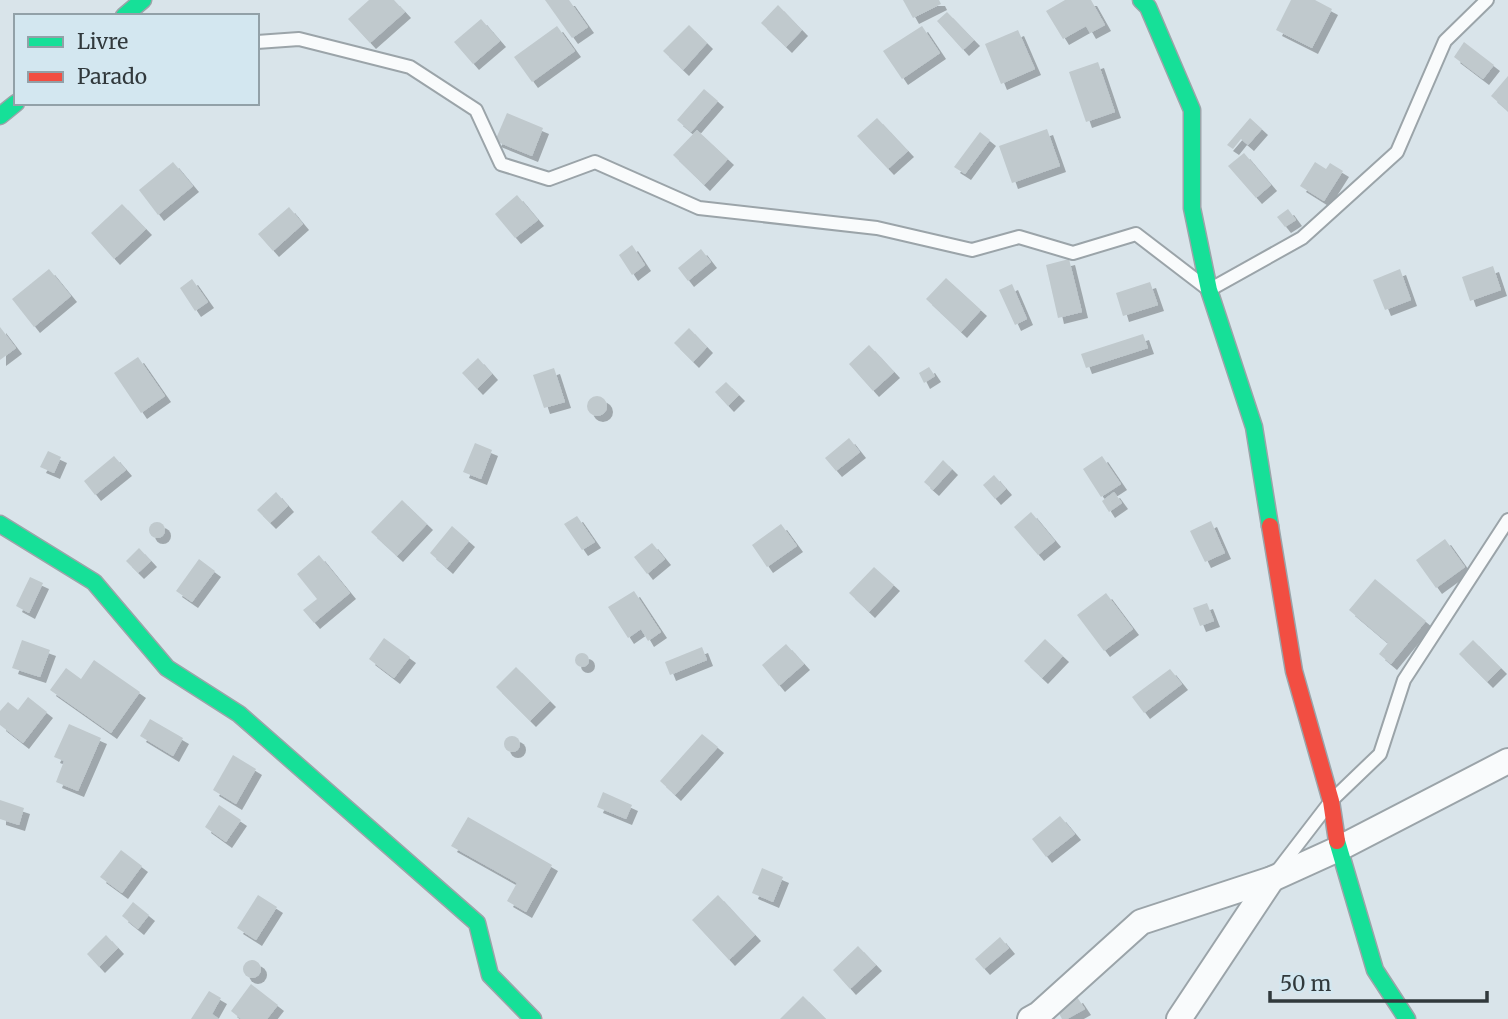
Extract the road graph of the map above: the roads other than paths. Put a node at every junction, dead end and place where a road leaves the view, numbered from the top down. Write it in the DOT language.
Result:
graph roads {
  1 [pos="143,0"];
  2 [pos="1141,0"];
  3 [pos="1486,0"];
  4 [pos="126,14"];
  5 [pos="259,42"];
  6 [pos="14,105"];
  7 [pos="0,116"];
  8 [pos="1209,290"];
  9 [pos="1508,520"];
  10 [pos="0,524"];
  11 [pos="1508,761"];
  12 [pos="1331,801"];
  13 [pos="1338,849"];
  14 [pos="1272,879"];
  15 [pos="533,1019"];
  16 [pos="1030,1019"];
  17 [pos="1179,1019"];
  18 [pos="1407,1019"];
  1 -- 4 [label="street"];
  2 -- 8 [label="street"];
  3 -- 8 [label="lane"];
  5 -- 8 [label="lane"];
  6 -- 7 [label="street"];
  8 -- 12 [label="street"];
  9 -- 12 [label="lane"];
  10 -- 15 [label="street"];
  11 -- 13 [label="street"];
  12 -- 13 [label="street"];
  12 -- 14 [label="lane"];
  13 -- 14 [label="street"];
  13 -- 18 [label="street"];
  14 -- 16 [label="street"];
  14 -- 17 [label="street"];
}
